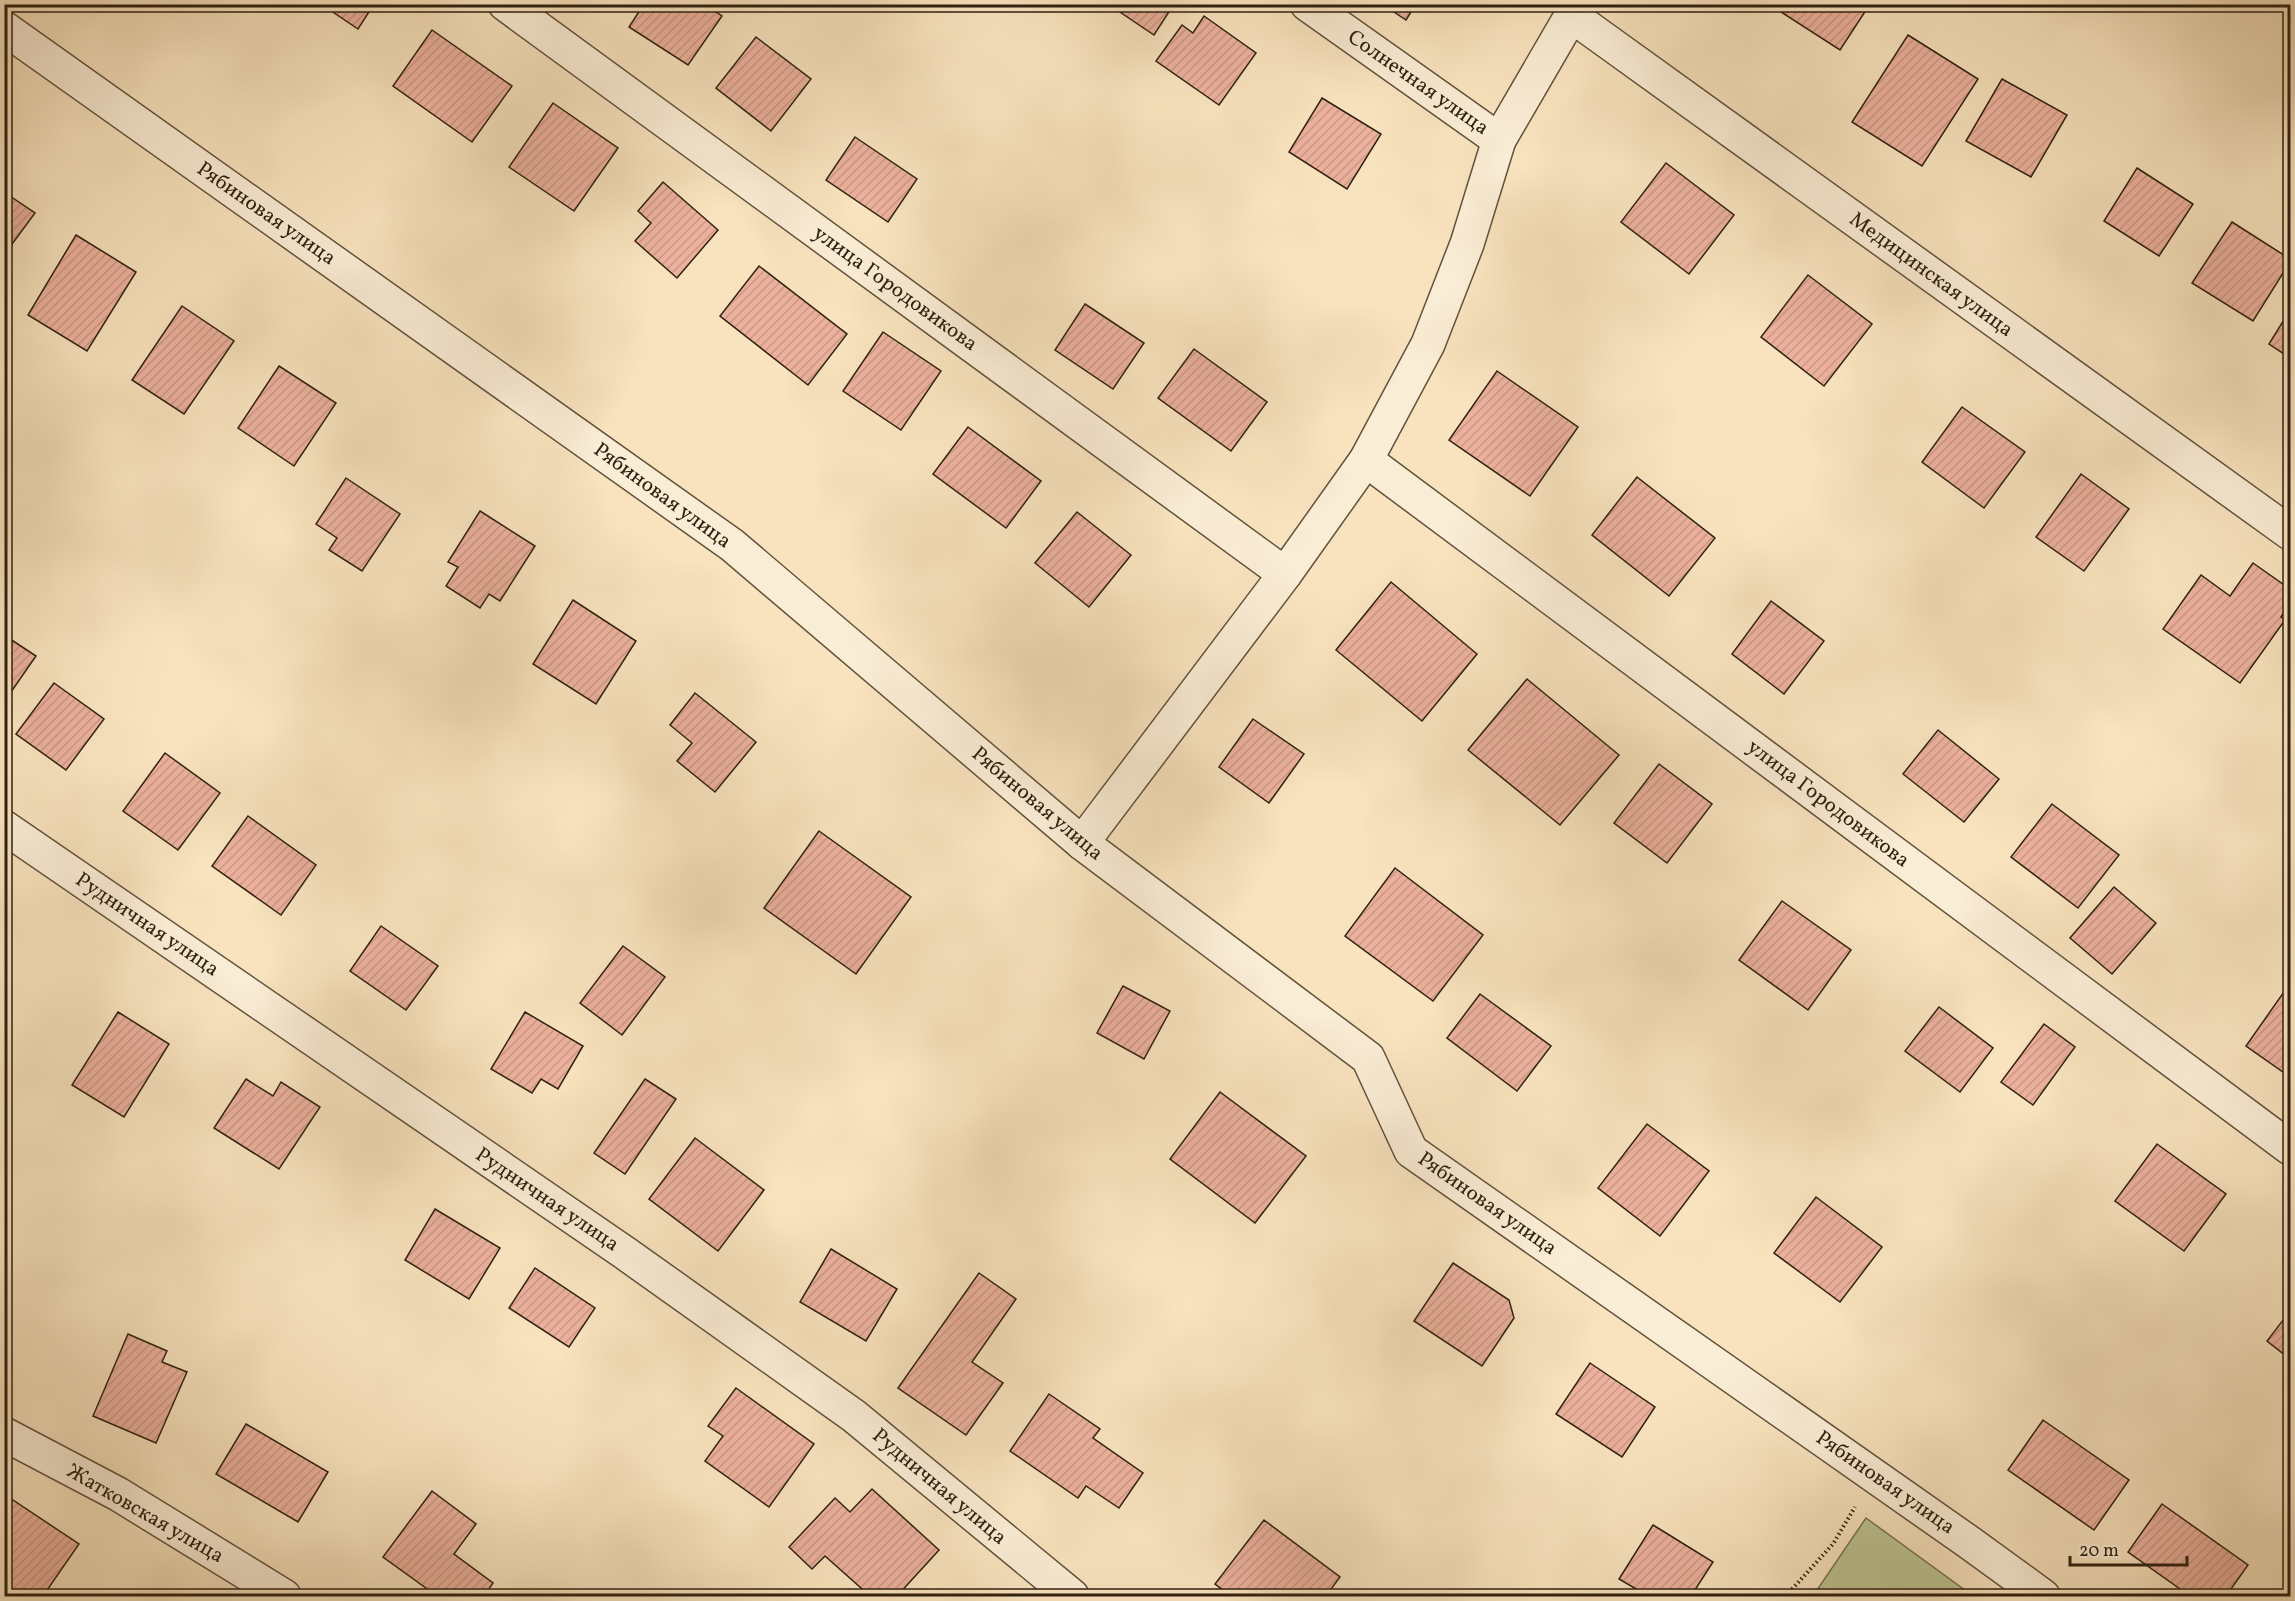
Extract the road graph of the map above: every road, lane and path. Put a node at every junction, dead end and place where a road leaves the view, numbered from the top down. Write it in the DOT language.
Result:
graph roads {
  1 [pos="505,4"];
  2 [pos="1307,4"];
  3 [pos="1575,10"];
  4 [pos="4,28"];
  5 [pos="1500,140"];
  6 [pos="1366,460"];
  7 [pos="2290,533"];
  8 [pos="1285,574"];
  9 [pos="4,827"];
  10 [pos="1082,843"];
  11 [pos="2290,1148"];
  12 [pos="4,1434"];
  13 [pos="1873,1475"];
  14 [pos="284,1596"];
  15 [pos="1072,1596"];
  16 [pos="1786,1596"];
  17 [pos="2043,1596"];
  1 -- 8 [label="street, улица Городовикова"];
  2 -- 5 [label="street, Солнечная улица"];
  3 -- 5 [label="street"];
  3 -- 7 [label="street, Медицинская улица"];
  4 -- 10 [label="street, Рябиновая улица"];
  5 -- 6 [label="street"];
  6 -- 8 [label="street"];
  6 -- 11 [label="street, улица Городовикова"];
  8 -- 10 [label="street"];
  9 -- 15 [label="street, Рудничная улица"];
  10 -- 13 [label="street, Рябиновая улица"];
  12 -- 14 [label="street, Жатковская улица"];
  13 -- 16 [label="path"];
  13 -- 17 [label="street, Рябиновая улица"];
}
